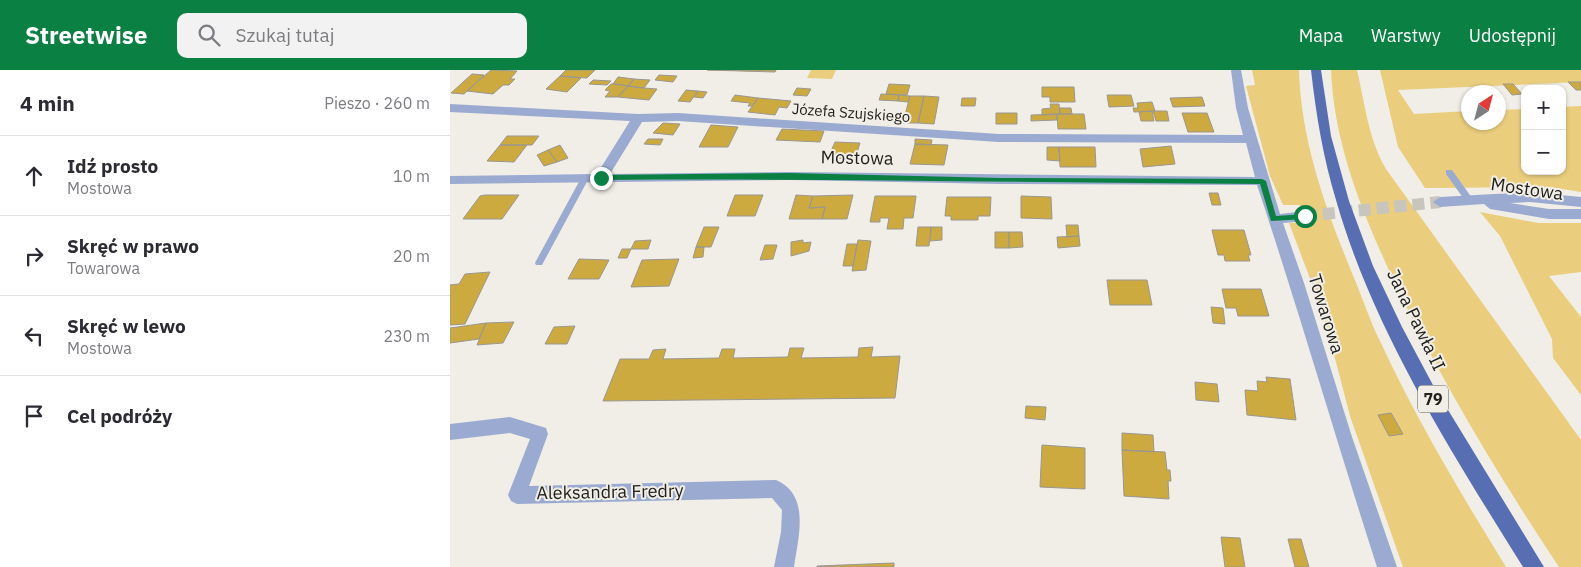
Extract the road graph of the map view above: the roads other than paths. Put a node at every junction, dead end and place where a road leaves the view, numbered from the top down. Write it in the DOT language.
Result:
graph roads {
  1 [pos="1236,70"];
  2 [pos="1316,70"];
  3 [pos="450,108"];
  4 [pos="638,118"];
  5 [pos="1250,139"];
  6 [pos="1449,172"];
  7 [pos="584,178"];
  8 [pos="601,178"];
  9 [pos="450,180"];
  10 [pos="1262,181"];
  11 [pos="1469,200"];
  12 [pos="1440,202"];
  13 [pos="1581,202"];
  14 [pos="1581,214"];
  15 [pos="1305,216"];
  16 [pos="1274,219"];
  17 [pos="539,264"];
  18 [pos="450,432"];
  19 [pos="784,567"];
  20 [pos="1387,567"];
  21 [pos="1534,567"];
  1 -- 5 [label="street, Towarowa"];
  2 -- 21 [label="main road, Jana Pawła II / 79"];
  3 -- 4 [label="street, Józefa Szujskiego"];
  4 -- 5 [label="street, Józefa Szujskiego"];
  4 -- 8 [label="street"];
  5 -- 10 [label="street, Towarowa"];
  6 -- 11 [label="lane"];
  7 -- 8 [label="street, Mostowa"];
  7 -- 9 [label="street, Mostowa"];
  7 -- 17 [label="lane"];
  8 -- 10 [label="street, Mostowa"];
  10 -- 16 [label="street, Towarowa"];
  11 -- 12 [label="street, Mostowa"];
  11 -- 13 [label="street, Mostowa"];
  11 -- 14 [label="street, Mostowa"];
  15 -- 16 [label="street"];
  16 -- 20 [label="street, Towarowa"];
  18 -- 19 [label="street, Aleksandra Fredry"];
}
